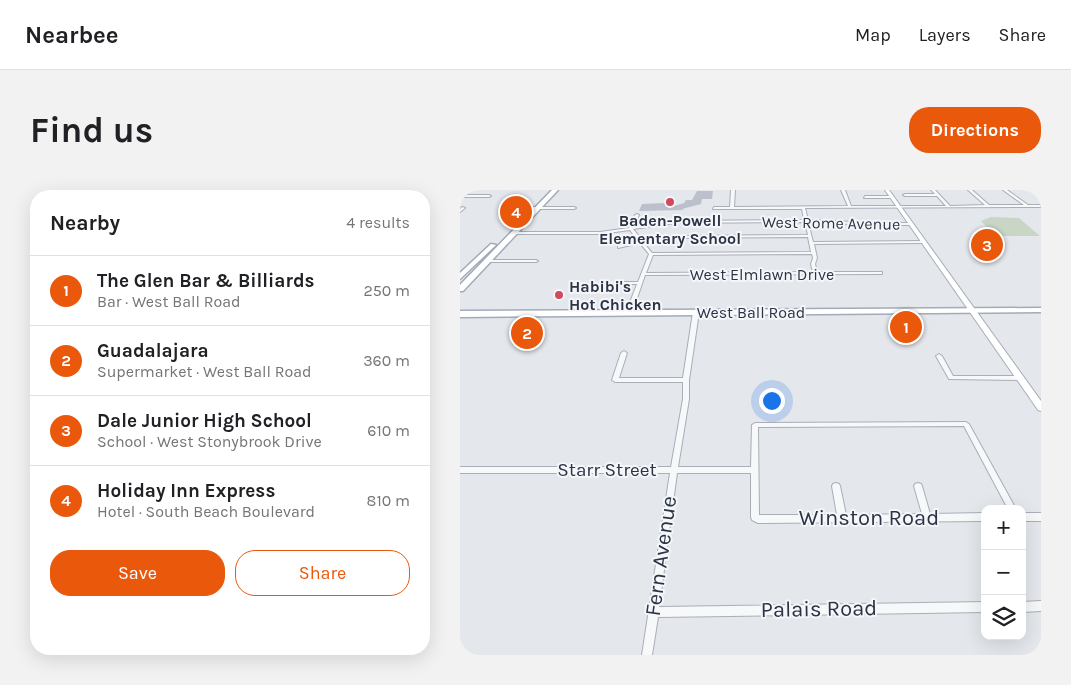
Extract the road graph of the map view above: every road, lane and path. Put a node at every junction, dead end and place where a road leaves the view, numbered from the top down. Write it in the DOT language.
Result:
graph roads {
  1 [pos="479,190"];
  2 [pos="548,190"];
  3 [pos="554,190"];
  4 [pos="733,190"];
  5 [pos="843,190"];
  6 [pos="886,190"];
  7 [pos="933,190"];
  8 [pos="970,190"];
  9 [pos="1005,190"];
  10 [pos="905,195"];
  11 [pos="937,195"];
  12 [pos="460,196"];
  13 [pos="472,196"];
  14 [pos="489,196"];
  15 [pos="866,197"];
  16 [pos="892,197"];
  17 [pos="770,201"];
  18 [pos="810,201"];
  19 [pos="1027,206"];
  20 [pos="1041,206"];
  21 [pos="771,207"];
  22 [pos="803,207"];
  23 [pos="812,207"];
  24 [pos="850,207"];
  25 [pos="898,207"];
  26 [pos="949,207"];
  27 [pos="989,207"];
  28 [pos="534,208"];
  29 [pos="574,208"];
  30 [pos="714,208"];
  31 [pos="732,208"];
  32 [pos="637,215"];
  33 [pos="806,221"];
  34 [pos="911,224"];
  35 [pos="631,228"];
  36 [pos="513,233"];
  37 [pos="809,236"];
  38 [pos="641,241"];
  39 [pos="924,242"];
  40 [pos="812,243"];
  41 [pos="619,247"];
  42 [pos="814,253"];
  43 [pos="651,254"];
  44 [pos="488,260"];
  45 [pos="536,261"];
  46 [pos="858,265"];
  47 [pos="814,273"];
  48 [pos="861,273"];
  49 [pos="880,273"];
  50 [pos="644,274"];
  51 [pos="460,277"];
  52 [pos="619,283"];
  53 [pos="641,283"];
  54 [pos="460,289"];
  55 [pos="1041,310"];
  56 [pos="972,311"];
  57 [pos="629,312"];
  58 [pos="696,312"];
  59 [pos="460,314"];
  60 [pos="624,353"];
  61 [pos="940,356"];
  62 [pos="1020,378"];
  63 [pos="686,380"];
  64 [pos="1041,408"];
  65 [pos="460,470"];
  66 [pos="674,470"];
  67 [pos="754,470"];
  68 [pos="836,486"];
  69 [pos="918,486"];
  70 [pos="1010,505"];
  71 [pos="981,517"];
  72 [pos="1026,517"];
  73 [pos="1041,517"];
  74 [pos="842,518"];
  75 [pos="928,518"];
  76 [pos="1041,606"];
  77 [pos="981,607"];
  78 [pos="1026,607"];
  79 [pos="654,612"];
  80 [pos="647,655"];
  1 -- 13 [label="street"];
  2 -- 28 [label="main road"];
  3 -- 28 [label="main road"];
  4 -- 31 [label="street"];
  5 -- 24 [label="street"];
  6 -- 16 [label="street"];
  7 -- 11 [label="street"];
  8 -- 27 [label="street"];
  9 -- 19 [label="street"];
  10 -- 11 [label="street"];
  11 -- 26 [label="street"];
  12 -- 13 [label="street"];
  13 -- 14 [label="street"];
  15 -- 16 [label="street"];
  16 -- 25 [label="street"];
  17 -- 21 [label="street"];
  18 -- 23 [label="street"];
  19 -- 20 [label="street"];
  19 -- 27 [label="street"];
  21 -- 22 [label="street"];
  21 -- 31 [label="street"];
  22 -- 23 [label="street"];
  22 -- 33 [label="street"];
  23 -- 24 [label="street"];
  24 -- 25 [label="street"];
  25 -- 26 [label="street"];
  25 -- 34 [label="street"];
  26 -- 27 [label="street"];
  28 -- 29 [label="street"];
  28 -- 36 [label="main road"];
  28 -- 51 [label="main road"];
  30 -- 31 [label="street"];
  32 -- 35 [label="street"];
  33 -- 34 [label="street, West Rome Avenue"];
  33 -- 35 [label="street, West Rome Avenue"];
  33 -- 37 [label="street"];
  34 -- 39 [label="street"];
  35 -- 36 [label="street, West Rome Avenue"];
  35 -- 38 [label="street"];
  36 -- 44 [label="main road"];
  37 -- 38 [label="street"];
  37 -- 40 [label="street"];
  38 -- 41 [label="street"];
  38 -- 43 [label="street"];
  39 -- 40 [label="street"];
  39 -- 56 [label="street"];
  40 -- 42 [label="street"];
  42 -- 43 [label="street"];
  42 -- 47 [label="street"];
  43 -- 50 [label="street"];
  44 -- 45 [label="street"];
  44 -- 54 [label="main road"];
  46 -- 48 [label="street"];
  47 -- 48 [label="street, West Elmlawn Drive"];
  47 -- 50 [label="street, West Elmlawn Drive"];
  48 -- 49 [label="street, West Elmlawn Drive"];
  50 -- 53 [label="street"];
  52 -- 53 [label="street"];
  53 -- 57 [label="street"];
  55 -- 56 [label="main road, West Ball Road"];
  56 -- 58 [label="main road, West Ball Road"];
  56 -- 62 [label="street"];
  57 -- 58 [label="main road, West Ball Road"];
  57 -- 59 [label="main road, West Ball Road"];
  58 -- 63 [label="street, Fern Avenue"];
  60 -- 63 [label="street"];
  61 -- 62 [label="street"];
  62 -- 64 [label="street"];
  63 -- 66 [label="street, Fern Avenue"];
  65 -- 66 [label="street, Starr Street"];
  66 -- 67 [label="street, Starr Street"];
  66 -- 79 [label="street, Fern Avenue"];
  67 -- 70 [label="street"];
  67 -- 74 [label="street, Winston Road"];
  68 -- 74 [label="street"];
  69 -- 75 [label="street"];
  71 -- 75 [label="street, Winston Road"];
  72 -- 73 [label="street"];
  74 -- 75 [label="street, Winston Road"];
  76 -- 78 [label="street"];
  77 -- 79 [label="street, Palais Road"];
  79 -- 80 [label="street, Fern Avenue"];
}
